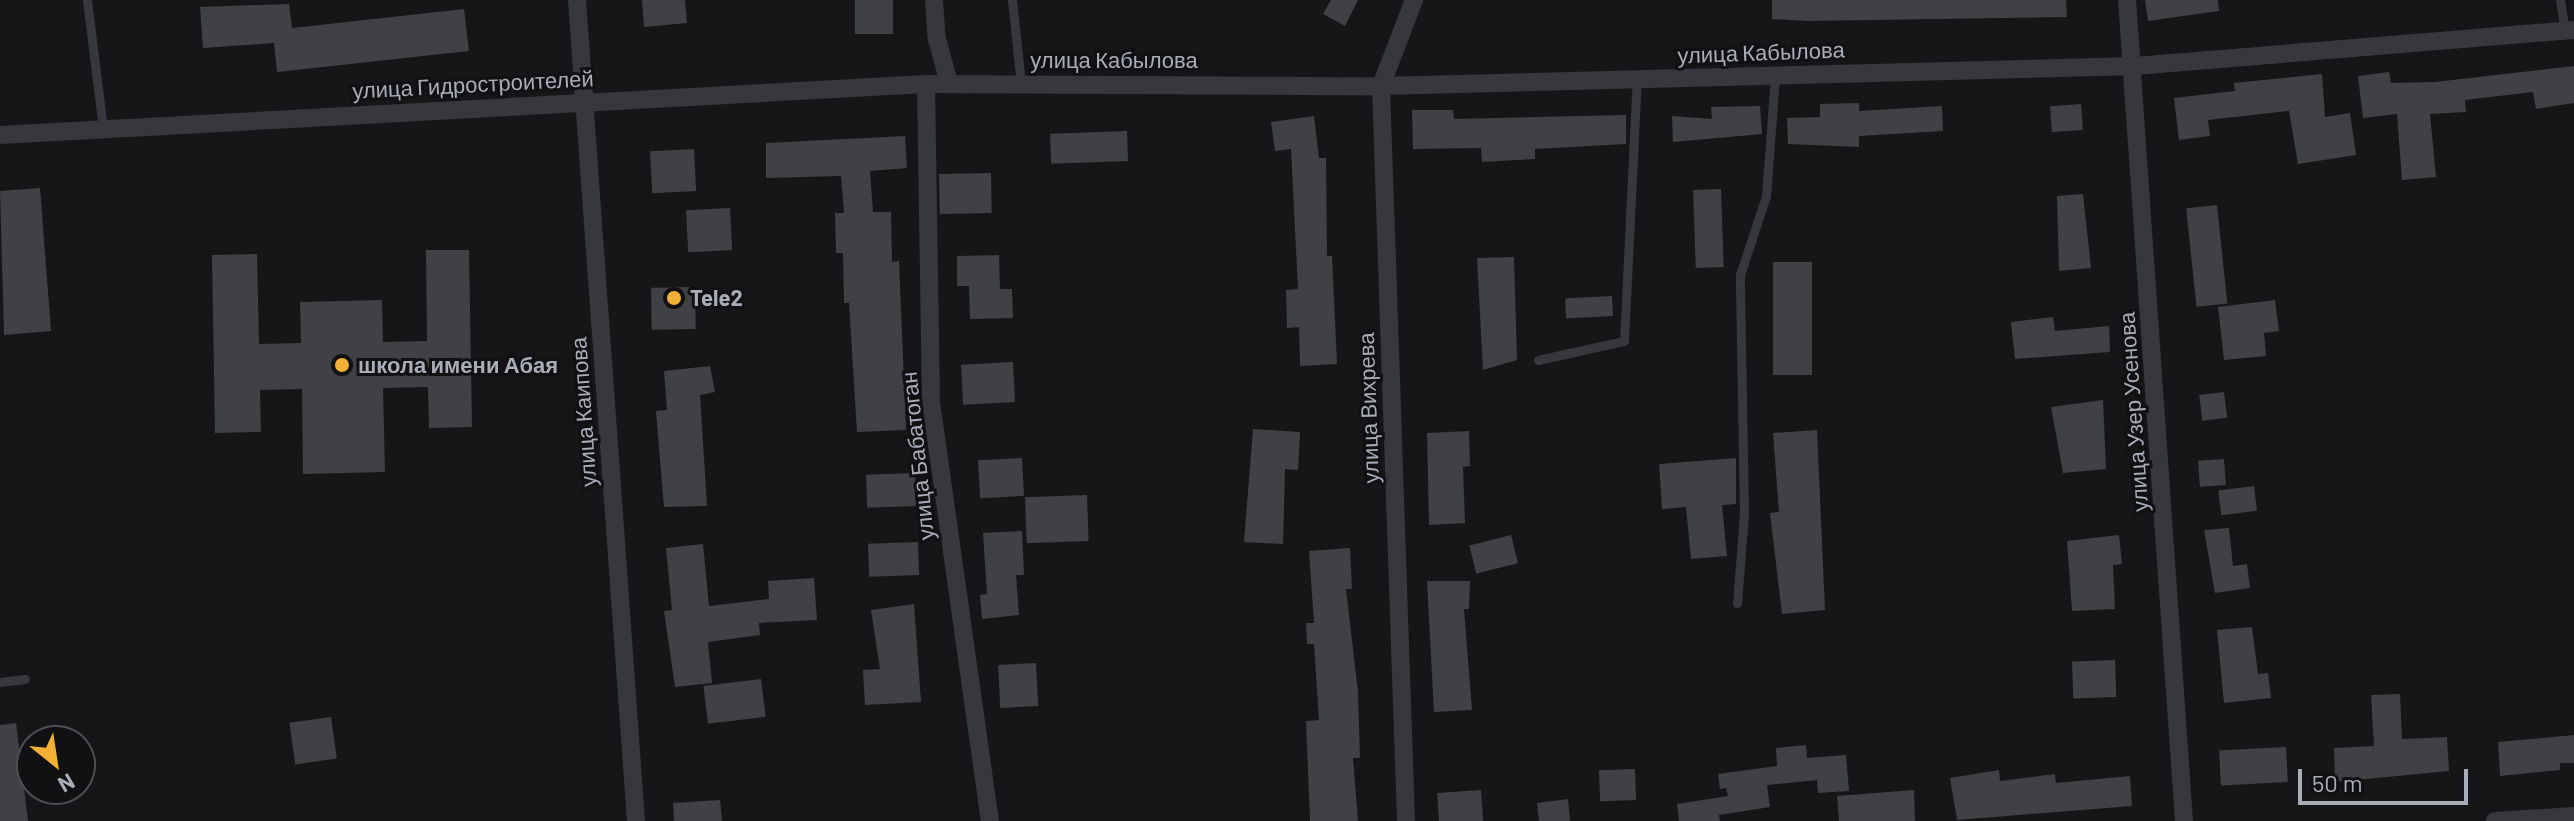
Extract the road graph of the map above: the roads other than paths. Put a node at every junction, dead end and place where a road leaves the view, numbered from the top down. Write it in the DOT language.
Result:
graph roads {
  1 [pos="87,0"];
  2 [pos="577,0"];
  3 [pos="934,0"];
  4 [pos="1012,0"];
  5 [pos="1414,0"];
  6 [pos="2127,0"];
  7 [pos="2560,0"];
  8 [pos="2570,31"];
  9 [pos="2135,66"];
  10 [pos="1775,76"];
  11 [pos="1637,79"];
  12 [pos="949,83"];
  13 [pos="926,84"];
  14 [pos="1021,84"];
  15 [pos="1381,86"];
  16 [pos="584,101"];
  17 [pos="103,129"];
  18 [pos="0,135"];
  19 [pos="1538,360"];
  20 [pos="1737,603"];
  21 [pos="25,679"];
  22 [pos="0,682"];
  23 [pos="2574,816"];
  24 [pos="636,821"];
  25 [pos="990,821"];
  26 [pos="1406,821"];
  27 [pos="2184,821"];
  28 [pos="2495,821"];
  1 -- 17 [label="lane"];
  2 -- 16 [label="street, улица Каипова"];
  3 -- 12 [label="street"];
  4 -- 14 [label="lane"];
  5 -- 15 [label="street, улица Вихрева"];
  6 -- 9 [label="street, улица Узер Усенова"];
  7 -- 8 [label="lane"];
  8 -- 9 [label="street, улица Кабылова"];
  9 -- 10 [label="street, улица Кабылова"];
  9 -- 27 [label="street, улица Узер Усенова"];
  10 -- 11 [label="street, улица Кабылова"];
  10 -- 20 [label="lane"];
  11 -- 15 [label="street, улица Кабылова"];
  11 -- 19 [label="lane"];
  12 -- 13 [label="street, улица Гидростроителей"];
  12 -- 14 [label="street, улица Кабылова"];
  13 -- 16 [label="street, улица Гидростроителей"];
  13 -- 25 [label="street, улица Бабатоган"];
  14 -- 15 [label="street, улица Кабылова"];
  15 -- 26 [label="street, улица Вихрева"];
  16 -- 17 [label="street, улица Гидростроителей"];
  16 -- 24 [label="street, улица Каипова"];
  17 -- 18 [label="street, улица Гидростроителей"];
  21 -- 22 [label="lane"];
  23 -- 28 [label="street"];
}
